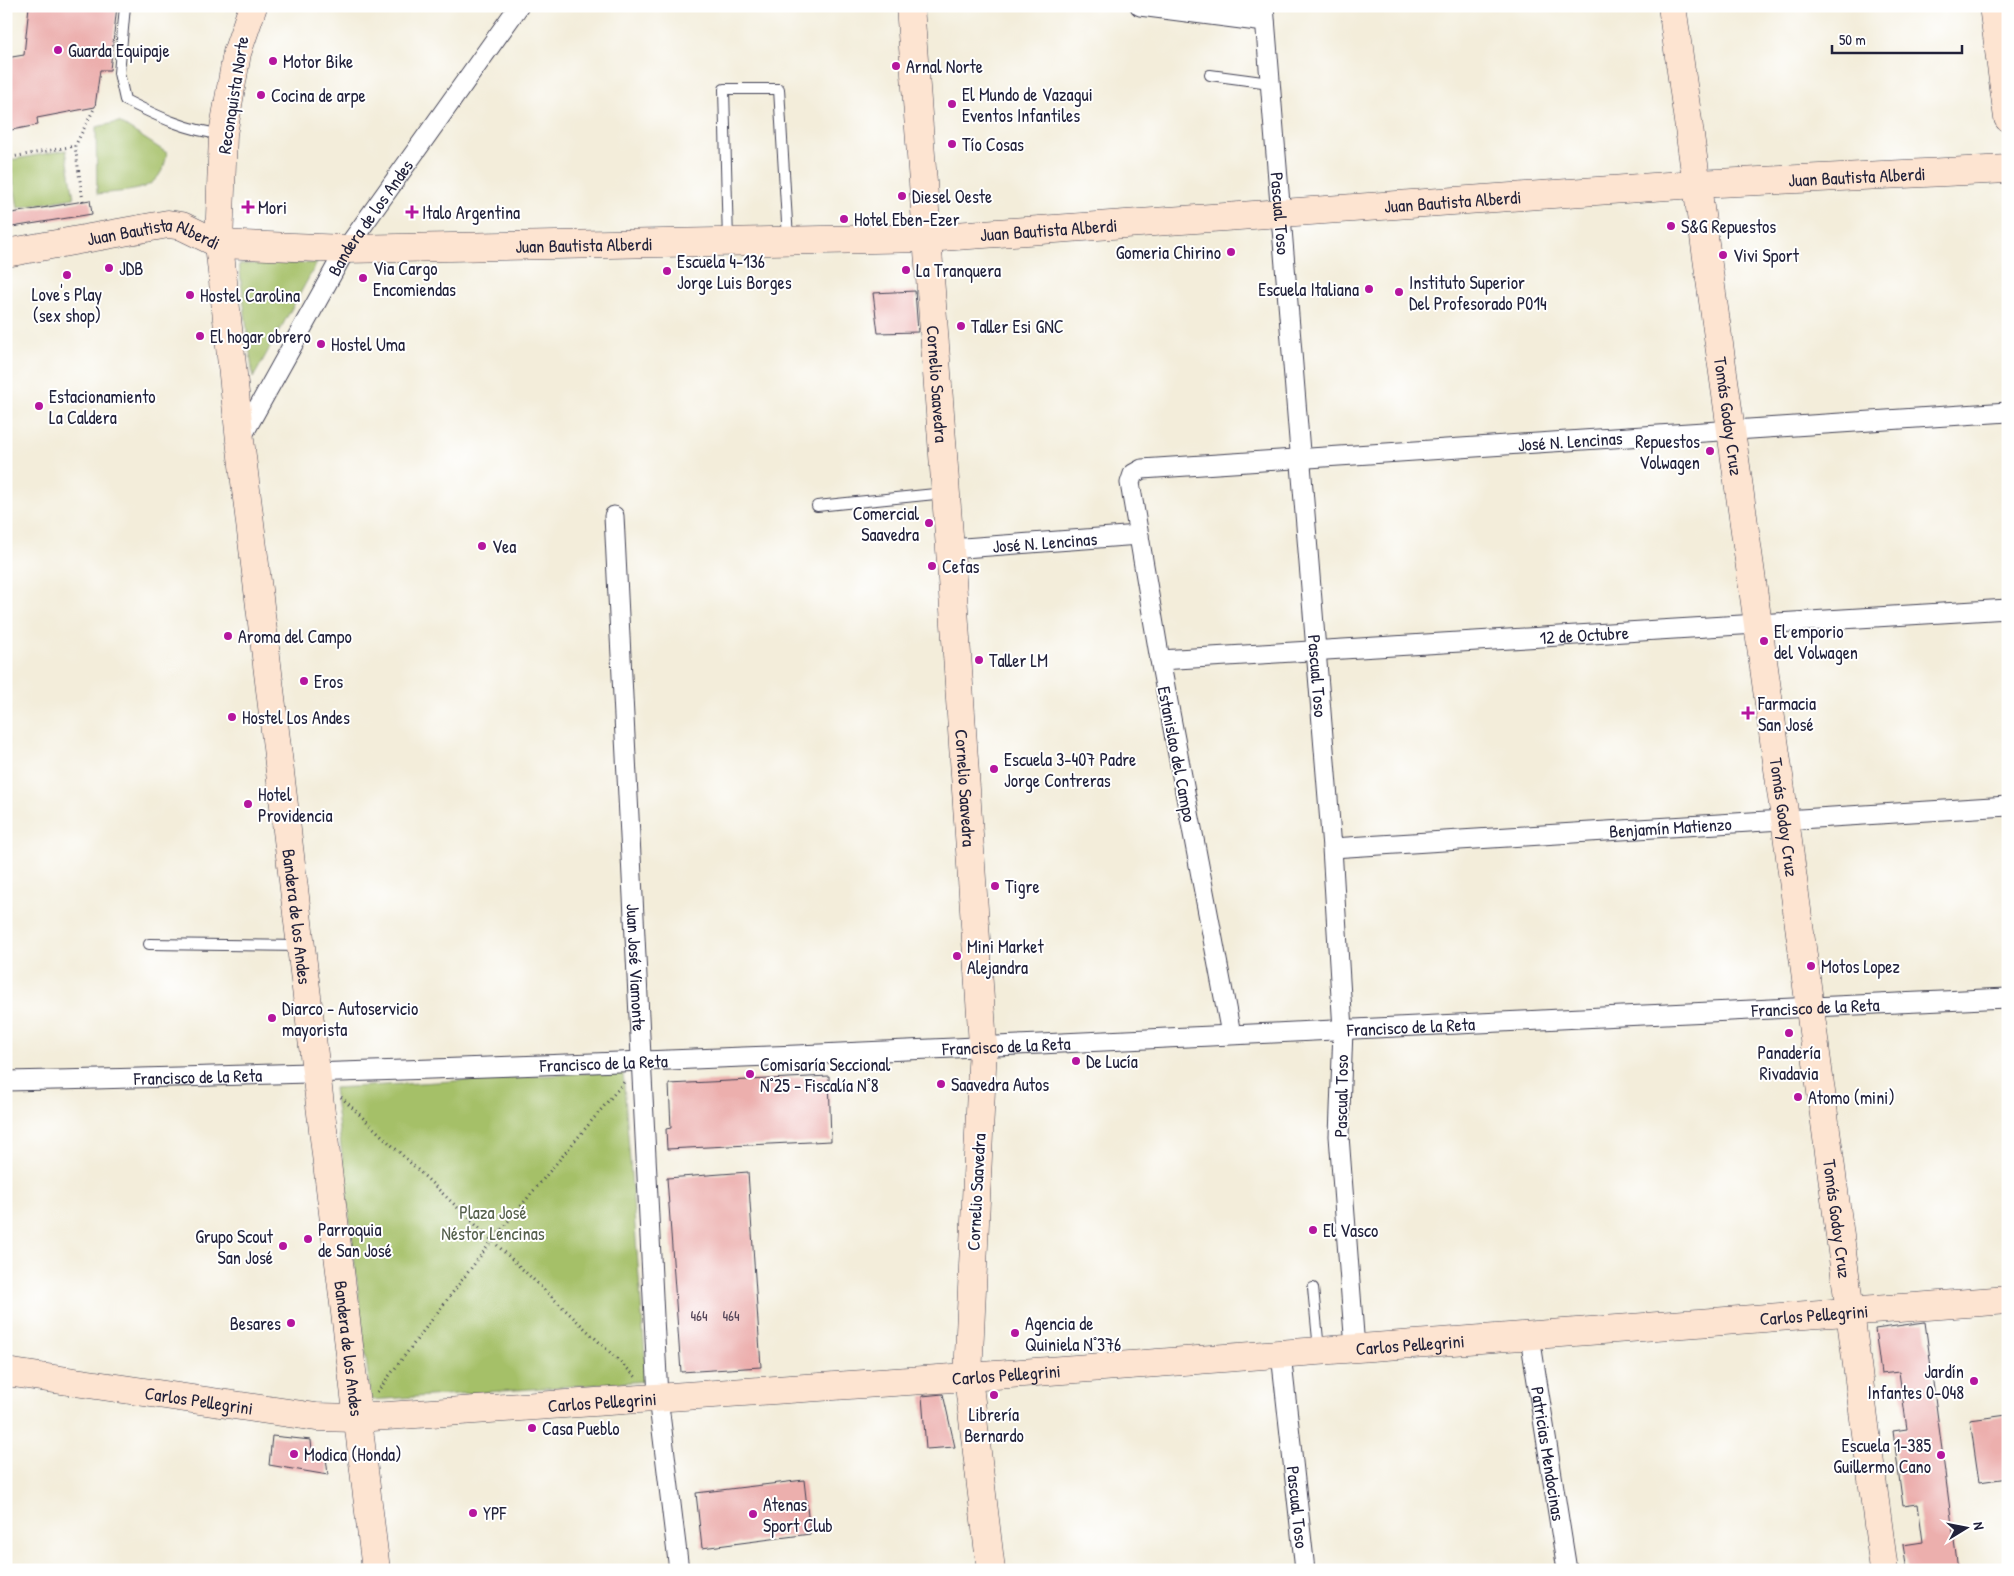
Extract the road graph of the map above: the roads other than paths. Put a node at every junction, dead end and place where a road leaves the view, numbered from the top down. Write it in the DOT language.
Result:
graph roads {
  1 [pos="125,6"];
  2 [pos="252,6"];
  3 [pos="519,6"];
  4 [pos="910,6"];
  5 [pos="1140,6"];
  6 [pos="1672,6"];
  7 [pos="1993,6"];
  8 [pos="1265,14"];
  9 [pos="1210,75"];
  10 [pos="1270,83"];
  11 [pos="2008,118"];
  12 [pos="223,134"];
  13 [pos="2008,169"];
  14 [pos="1696,184"];
  15 [pos="1281,213"];
  16 [pos="926,238"];
  17 [pos="788,240"];
  18 [pos="728,242"];
  19 [pos="219,244"];
  20 [pos="346,249"];
  21 [pos="6,253"];
  22 [pos="2008,412"];
  23 [pos="1731,430"];
  24 [pos="240,440"];
  25 [pos="1301,458"];
  26 [pos="1133,474"];
  27 [pos="946,493"];
  28 [pos="817,506"];
  29 [pos="614,516"];
  30 [pos="1139,535"];
  31 [pos="950,549"];
  32 [pos="2008,609"];
  33 [pos="1758,625"];
  34 [pos="1317,651"];
  35 [pos="1160,660"];
  36 [pos="2008,806"];
  37 [pos="1785,819"];
  38 [pos="1332,848"];
  39 [pos="149,944"];
  40 [pos="300,946"];
  41 [pos="2008,998"];
  42 [pos="1810,1007"];
  43 [pos="1342,1030"];
  44 [pos="1231,1034"];
  45 [pos="983,1045"];
  46 [pos="640,1063"];
  47 [pos="317,1074"];
  48 [pos="6,1081"];
  49 [pos="1313,1288"];
  50 [pos="2008,1300"];
  51 [pos="1848,1312"];
  52 [pos="1530,1337"];
  53 [pos="1355,1348"];
  54 [pos="1319,1351"];
  55 [pos="1281,1354"];
  56 [pos="6,1372"];
  57 [pos="968,1377"];
  58 [pos="658,1398"];
  59 [pos="357,1418"];
  60 [pos="376,1570"];
  61 [pos="679,1570"];
  62 [pos="991,1570"];
  63 [pos="1305,1570"];
  64 [pos="1567,1570"];
  65 [pos="1884,1570"];
  1 -- 12 [label="lane"];
  2 -- 12 [label="street, Reconquista Norte"];
  3 -- 20 [label="street, Bandera de los Andes"];
  4 -- 16 [label="street, Cornelio Saavedra"];
  5 -- 8 [label="street"];
  6 -- 14 [label="street, Tomás Godoy Cruz"];
  7 -- 11 [label="street"];
  8 -- 10 [label="street, Pascual Toso"];
  9 -- 10 [label="lane"];
  10 -- 15 [label="street, Pascual Toso"];
  12 -- 19 [label="street, Reconquista Norte"];
  13 -- 14 [label="street, Juan Bautista Alberdi"];
  14 -- 15 [label="street, Juan Bautista Alberdi"];
  14 -- 23 [label="street, Tomás Godoy Cruz"];
  15 -- 16 [label="street, Juan Bautista Alberdi"];
  15 -- 25 [label="street, Pascual Toso"];
  16 -- 17 [label="street, Juan Bautista Alberdi"];
  16 -- 27 [label="street, Cornelio Saavedra"];
  17 -- 18 [label="street, Juan Bautista Alberdi"];
  17 -- 18 [label="lane"];
  18 -- 20 [label="street, Juan Bautista Alberdi"];
  19 -- 20 [label="street, Juan Bautista Alberdi"];
  19 -- 21 [label="street, Juan Bautista Alberdi"];
  19 -- 24 [label="street, Bandera de los Andes"];
  20 -- 24 [label="street, Bandera de los Andes"];
  22 -- 23 [label="street, José N. Lencinas"];
  23 -- 25 [label="street, José N. Lencinas"];
  23 -- 33 [label="street, Tomás Godoy Cruz"];
  24 -- 40 [label="street, Bandera de los Andes"];
  25 -- 26 [label="street, José N. Lencinas"];
  25 -- 34 [label="street, Pascual Toso"];
  26 -- 30 [label="street, Estanislao del Campo"];
  27 -- 28 [label="lane"];
  27 -- 31 [label="street, Cornelio Saavedra"];
  29 -- 46 [label="street, Juan José Viamonte"];
  30 -- 31 [label="street, José N. Lencinas"];
  30 -- 35 [label="street, Estanislao del Campo"];
  31 -- 45 [label="street, Cornelio Saavedra"];
  32 -- 33 [label="street, 12 de Octubre"];
  33 -- 34 [label="street, 12 de Octubre"];
  33 -- 37 [label="street, Tomás Godoy Cruz"];
  34 -- 35 [label="street, 12 de Octubre"];
  34 -- 38 [label="street, Pascual Toso"];
  35 -- 44 [label="street, Estanislao del Campo"];
  36 -- 37 [label="street, Benjamín Matienzo"];
  37 -- 38 [label="street, Benjamín Matienzo"];
  37 -- 42 [label="street, Tomás Godoy Cruz"];
  38 -- 43 [label="street, Pascual Toso"];
  39 -- 40 [label="lane"];
  40 -- 47 [label="street, Bandera de los Andes"];
  41 -- 42 [label="street, Francisco de la Reta"];
  42 -- 43 [label="street, Francisco de la Reta"];
  42 -- 51 [label="street, Tomás Godoy Cruz"];
  43 -- 44 [label="street, Francisco de la Reta"];
  43 -- 53 [label="street, Pascual Toso"];
  44 -- 45 [label="street, Francisco de la Reta"];
  45 -- 46 [label="street, Francisco de la Reta"];
  45 -- 57 [label="street, Cornelio Saavedra"];
  46 -- 47 [label="street, Francisco de la Reta"];
  46 -- 58 [label="street, Juan José Viamonte"];
  47 -- 48 [label="street, Francisco de la Reta"];
  47 -- 59 [label="street, Bandera de los Andes"];
  49 -- 54 [label="lane"];
  50 -- 51 [label="street, Carlos Pellegrini"];
  51 -- 52 [label="street, Carlos Pellegrini"];
  51 -- 65 [label="street, Tomás Godoy Cruz"];
  52 -- 53 [label="street, Carlos Pellegrini"];
  52 -- 64 [label="street, Patricias Mendocinas"];
  53 -- 54 [label="street, Carlos Pellegrini"];
  54 -- 55 [label="street, Carlos Pellegrini"];
  55 -- 57 [label="street, Carlos Pellegrini"];
  55 -- 63 [label="street, Pascual Toso"];
  56 -- 59 [label="street, Carlos Pellegrini"];
  57 -- 58 [label="street, Carlos Pellegrini"];
  57 -- 62 [label="street, Cornelio Saavedra"];
  58 -- 59 [label="street, Carlos Pellegrini"];
  58 -- 61 [label="street, Juan José Viamonte"];
  59 -- 60 [label="street, Bandera de los Andes"];
}
